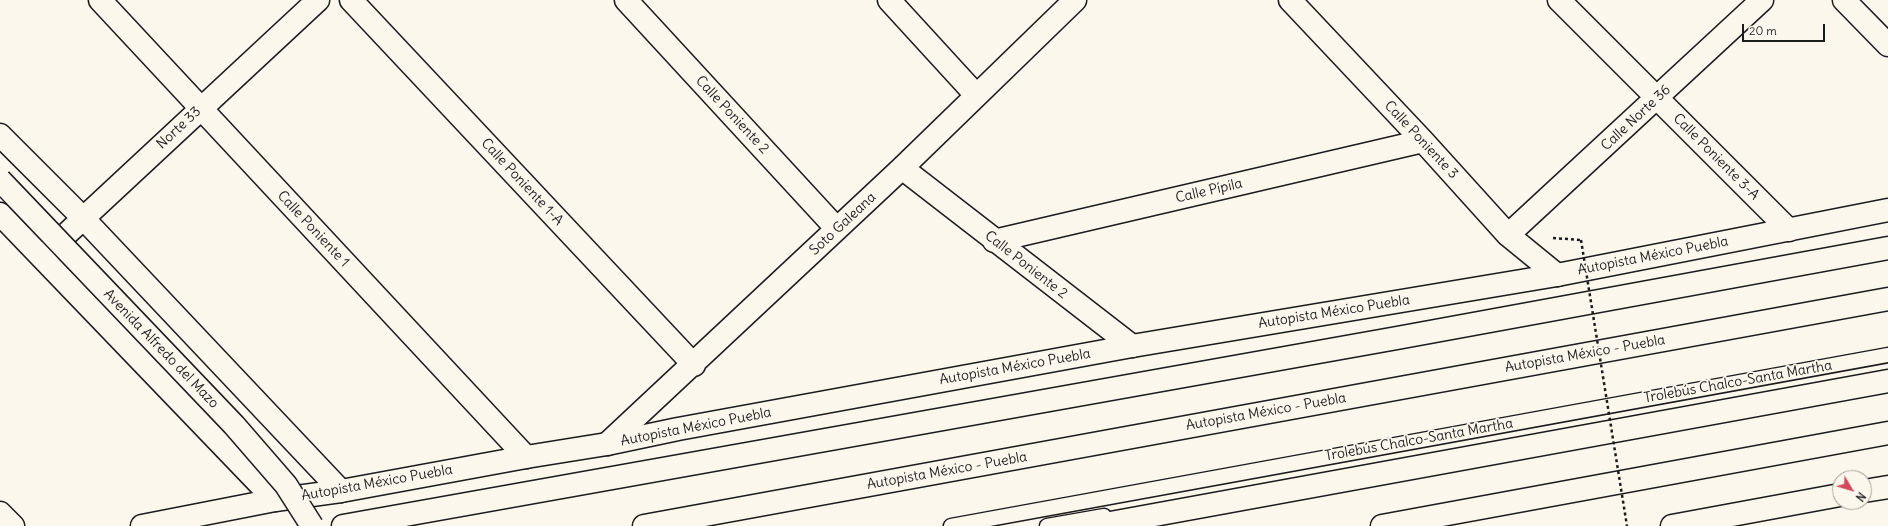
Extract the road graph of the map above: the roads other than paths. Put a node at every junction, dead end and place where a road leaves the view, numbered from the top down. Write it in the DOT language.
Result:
graph roads {
  1 [pos="100,0"];
  2 [pos="318,0"];
  3 [pos="351,0"];
  4 [pos="626,0"];
  5 [pos="889,0"];
  6 [pos="1075,0"];
  7 [pos="1290,0"];
  8 [pos="1559,0"];
  9 [pos="1762,0"];
  10 [pos="1844,0"];
  11 [pos="1888,45"];
  12 [pos="976,95"];
  13 [pos="1657,99"];
  14 [pos="200,109"];
  15 [pos="0,135"];
  16 [pos="1423,141"];
  17 [pos="902,168"];
  18 [pos="0,180"];
  19 [pos="1888,210"];
  20 [pos="0,214"];
  21 [pos="83,218"];
  22 [pos="837,229"];
  23 [pos="1789,230"];
  24 [pos="1508,235"];
  25 [pos="994,241"];
  26 [pos="1888,248"];
  27 [pos="42,258"];
  28 [pos="1557,275"];
  29 [pos="1888,299"];
  30 [pos="1132,346"];
  31 [pos="1888,355"];
  32 [pos="694,365"];
  33 [pos="1888,373"];
  34 [pos="1888,381"];
  35 [pos="1888,433"];
  36 [pos="607,444"];
  37 [pos="526,457"];
  38 [pos="1888,487"];
  39 [pos="1872,490"];
  40 [pos="341,491"];
  41 [pos="1832,498"];
  42 [pos="275,500"];
  43 [pos="0,512"];
  44 [pos="1732,520"];
  45 [pos="13,526"];
  46 [pos="142,526"];
  47 [pos="312,526"];
  48 [pos="343,526"];
  49 [pos="644,526"];
  50 [pos="951,526"];
  51 [pos="1047,526"];
  52 [pos="1094,526"];
  53 [pos="1382,526"];
  54 [pos="1672,526"];
  1 -- 14 [label="main road, Calle Poniente 1"];
  2 -- 14 [label="main road, Norte 33"];
  3 -- 32 [label="main road, Calle Poniente 1-A"];
  4 -- 22 [label="main road, Calle Poniente 2"];
  5 -- 12 [label="main road"];
  6 -- 12 [label="main road, Soto Galeana"];
  7 -- 16 [label="main road, Calle Poniente 3"];
  8 -- 13 [label="main road, Calle Poniente 3-A"];
  9 -- 13 [label="main road, Calle Norte 36"];
  10 -- 11 [label="main road"];
  12 -- 17 [label="main road, Soto Galeana"];
  13 -- 23 [label="main road, Calle Poniente 3-A"];
  13 -- 24 [label="main road, Calle Norte 36"];
  14 -- 21 [label="main road, Norte 33"];
  14 -- 37 [label="main road, Calle Poniente 1"];
  15 -- 21 [label="main road"];
  16 -- 24 [label="main road, Calle Poniente 3"];
  16 -- 25 [label="main road, Calle Pípila"];
  17 -- 22 [label="main road, Soto Galeana"];
  17 -- 25 [label="main road, Calle Poniente 2"];
  18 -- 47 [label="main road, Avenida Alfredo del Mazo, bridge"];
  19 -- 23 [label="main road, Autopista México Puebla"];
  20 -- 27 [label="main road"];
  21 -- 27 [label="main road, Norte 33"];
  21 -- 40 [label="main road"];
  22 -- 32 [label="main road, Soto Galeana"];
  23 -- 28 [label="main road, Autopista México Puebla"];
  24 -- 28 [label="main road, Calle Poniente 3"];
  25 -- 30 [label="main road, Calle Poniente 2"];
  26 -- 48 [label="main road"];
  27 -- 42 [label="main road"];
  28 -- 30 [label="main road, Autopista México Puebla"];
  29 -- 49 [label="main road, Autopista México - Puebla"];
  30 -- 36 [label="main road, Autopista México Puebla"];
  31 -- 50 [label="lane, Trolebús Chalco-Santa Martha"];
  32 -- 36 [label="main road, Soto Galeana"];
  33 -- 51 [label="lane"];
  34 -- 52 [label="main road"];
  35 -- 53 [label="main road"];
  36 -- 37 [label="main road, Autopista México Puebla"];
  37 -- 40 [label="main road, Autopista México Puebla"];
  38 -- 39 [label="main road"];
  40 -- 42 [label="main road, Autopista México Puebla"];
  41 -- 44 [label="main road"];
  42 -- 46 [label="main road, Autopista México Puebla"];
  43 -- 45 [label="main road"];
  44 -- 54 [label="main road"];
}
